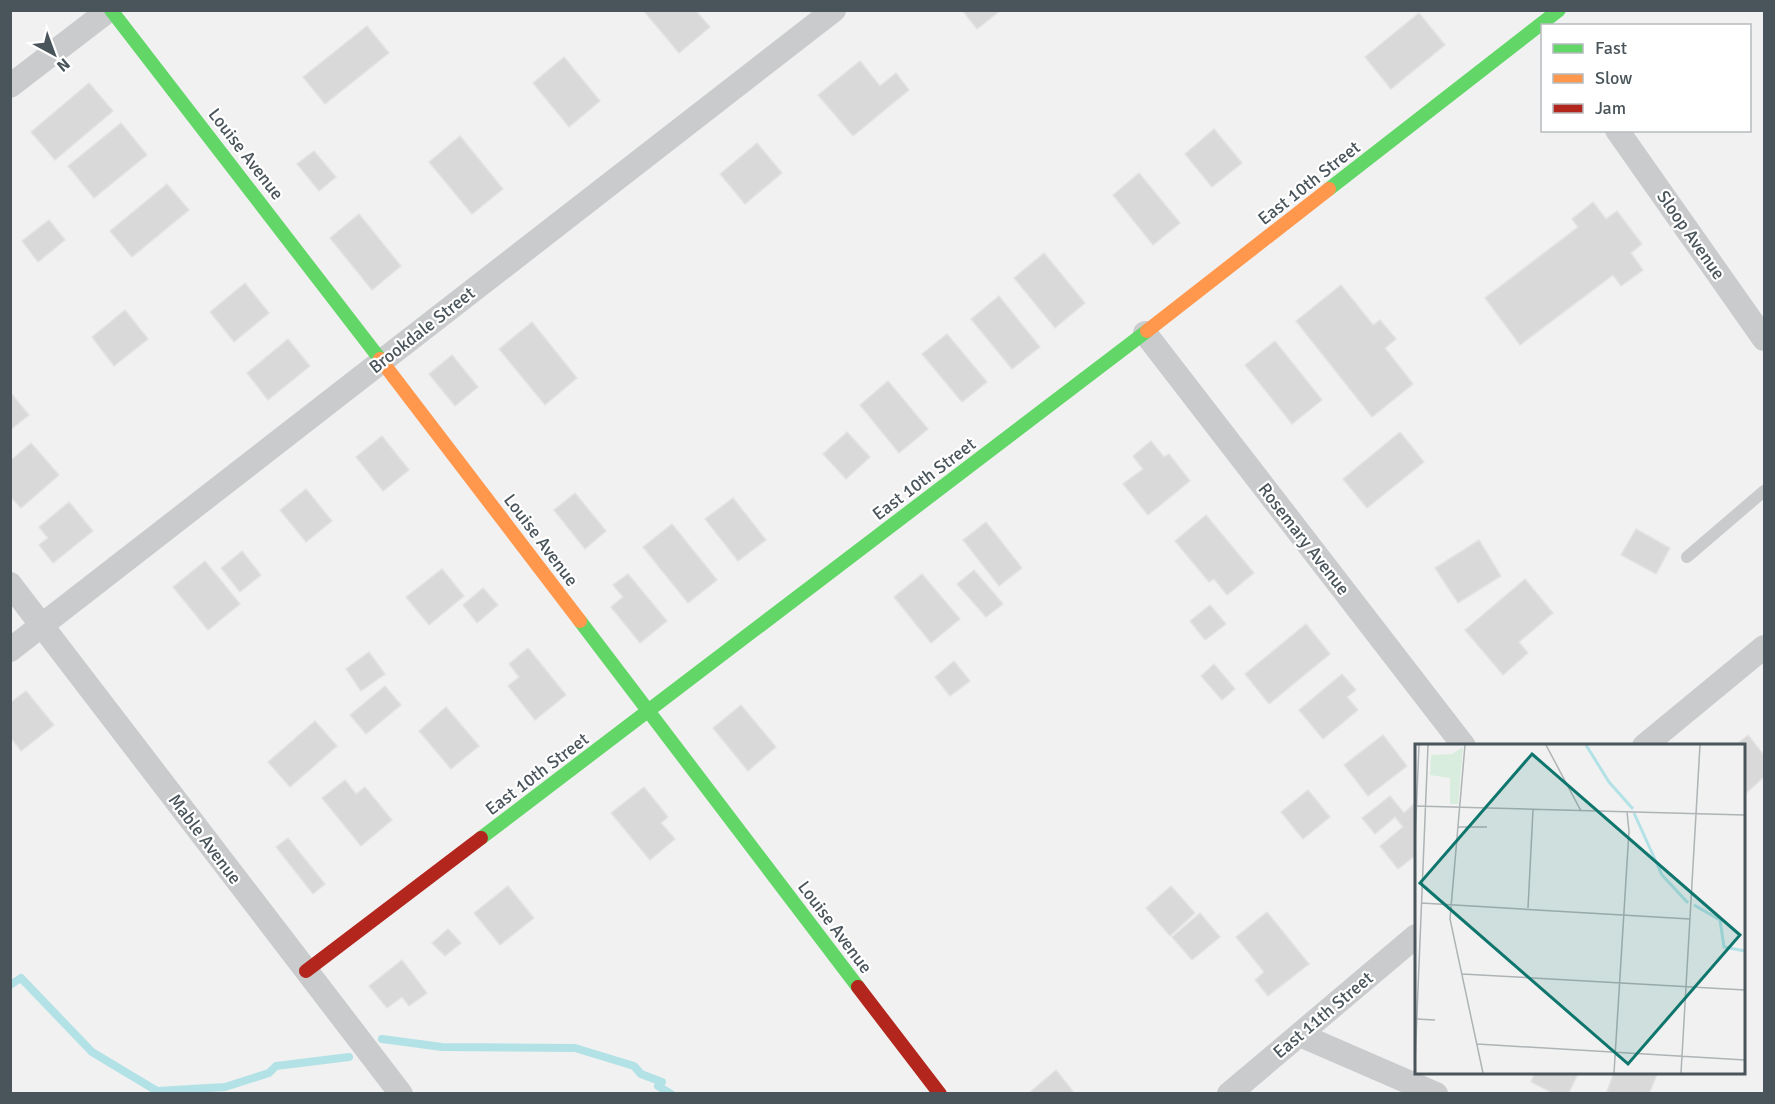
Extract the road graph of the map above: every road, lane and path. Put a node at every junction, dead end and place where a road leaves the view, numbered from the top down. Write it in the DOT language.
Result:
graph roads {
  1 [pos="110,10"];
  2 [pos="834,10"];
  3 [pos="1543,18"];
  4 [pos="10,86"];
  5 [pos="1618,132"];
  6 [pos="1145,333"];
  7 [pos="1764,339"];
  8 [pos="383,360"];
  9 [pos="1764,490"];
  10 [pos="1687,557"];
  11 [pos="10,584"];
  12 [pos="42,626"];
  13 [pos="1764,647"];
  14 [pos="10,650"];
  15 [pos="648,713"];
  16 [pos="1462,744"];
  17 [pos="1646,744"];
  18 [pos="1415,937"];
  19 [pos="306,971"];
  20 [pos="1300,1035"];
  21 [pos="401,1094"];
  22 [pos="940,1094"];
  23 [pos="1229,1094"];
  24 [pos="1436,1094"];
  1 -- 4 [label="street"];
  1 -- 8 [label="street, Louise Avenue"];
  2 -- 8 [label="street, Brookdale Street"];
  3 -- 6 [label="street, East 10th Street"];
  5 -- 7 [label="street, Sloop Avenue"];
  6 -- 15 [label="street, East 10th Street"];
  6 -- 16 [label="street, Rosemary Avenue"];
  8 -- 12 [label="street, Brookdale Street"];
  8 -- 15 [label="street, Louise Avenue"];
  9 -- 10 [label="lane"];
  11 -- 12 [label="street, Mable Avenue"];
  12 -- 14 [label="street, Brookdale Street"];
  12 -- 19 [label="street, Mable Avenue"];
  13 -- 17 [label="street"];
  15 -- 19 [label="street, East 10th Street"];
  15 -- 22 [label="street, Louise Avenue"];
  18 -- 20 [label="street, East 11th Street"];
  19 -- 21 [label="street, Mable Avenue"];
  20 -- 23 [label="street, East 11th Street"];
  20 -- 24 [label="street"];
}
